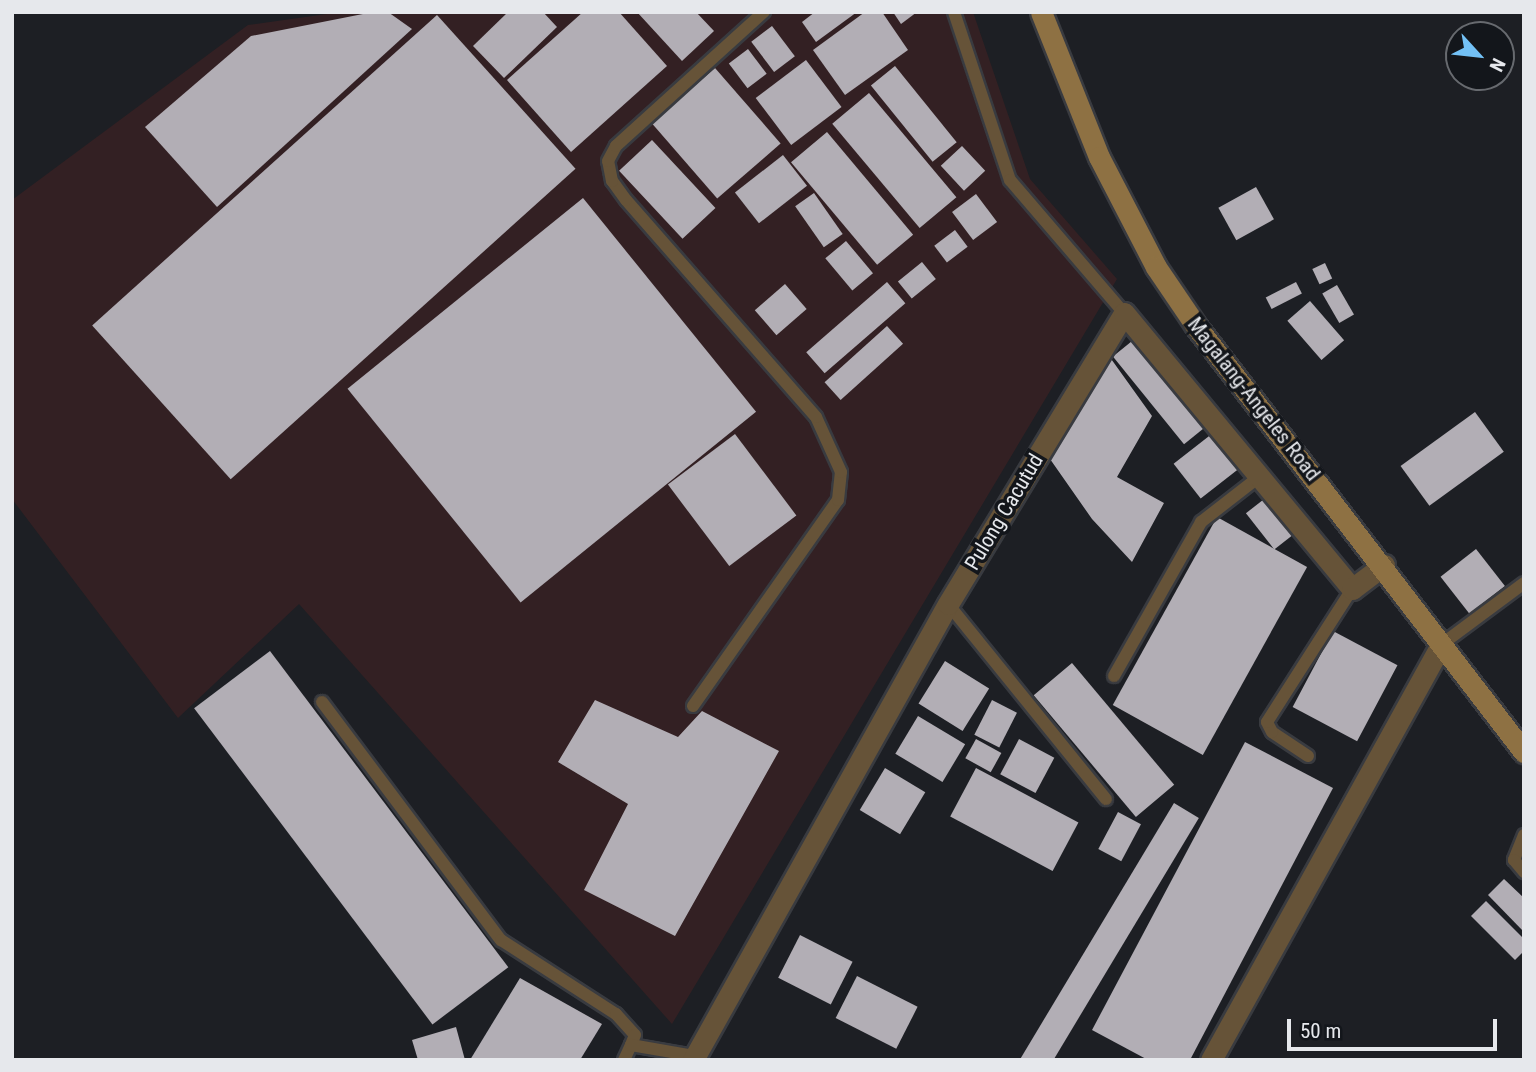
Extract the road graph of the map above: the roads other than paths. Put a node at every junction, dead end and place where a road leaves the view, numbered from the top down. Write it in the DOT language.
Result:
graph roads {
  1 [pos="764,12"];
  2 [pos="954,12"];
  3 [pos="1041,12"];
  4 [pos="1124,313"];
  5 [pos="1259,477"];
  6 [pos="1384,565"];
  7 [pos="1524,583"];
  8 [pos="1352,589"];
  9 [pos="948,604"];
  10 [pos="1442,644"];
  11 [pos="1114,676"];
  12 [pos="322,702"];
  13 [pos="693,706"];
  14 [pos="1524,752"];
  15 [pos="1308,756"];
  16 [pos="1106,799"];
  17 [pos="1524,835"];
  18 [pos="1524,872"];
  19 [pos="631,1045"];
  20 [pos="694,1058"];
  21 [pos="624,1060"];
  22 [pos="1211,1060"];
  1 -- 13 [label="lane"];
  2 -- 4 [label="lane"];
  3 -- 6 [label="main road, Magalang-Angeles Road"];
  4 -- 5 [label="street"];
  4 -- 9 [label="street, Pulong Cacutud"];
  5 -- 8 [label="street"];
  5 -- 11 [label="lane"];
  6 -- 8 [label="street"];
  6 -- 10 [label="main road, Magalang-Angeles Road"];
  7 -- 10 [label="lane"];
  8 -- 15 [label="lane"];
  9 -- 16 [label="lane"];
  9 -- 20 [label="street, Pulong Cacutud"];
  10 -- 14 [label="main road, Magalang-Angeles Road"];
  10 -- 22 [label="street"];
  12 -- 19 [label="lane"];
  17 -- 18 [label="lane"];
  19 -- 20 [label="lane"];
  19 -- 21 [label="lane"];
}
